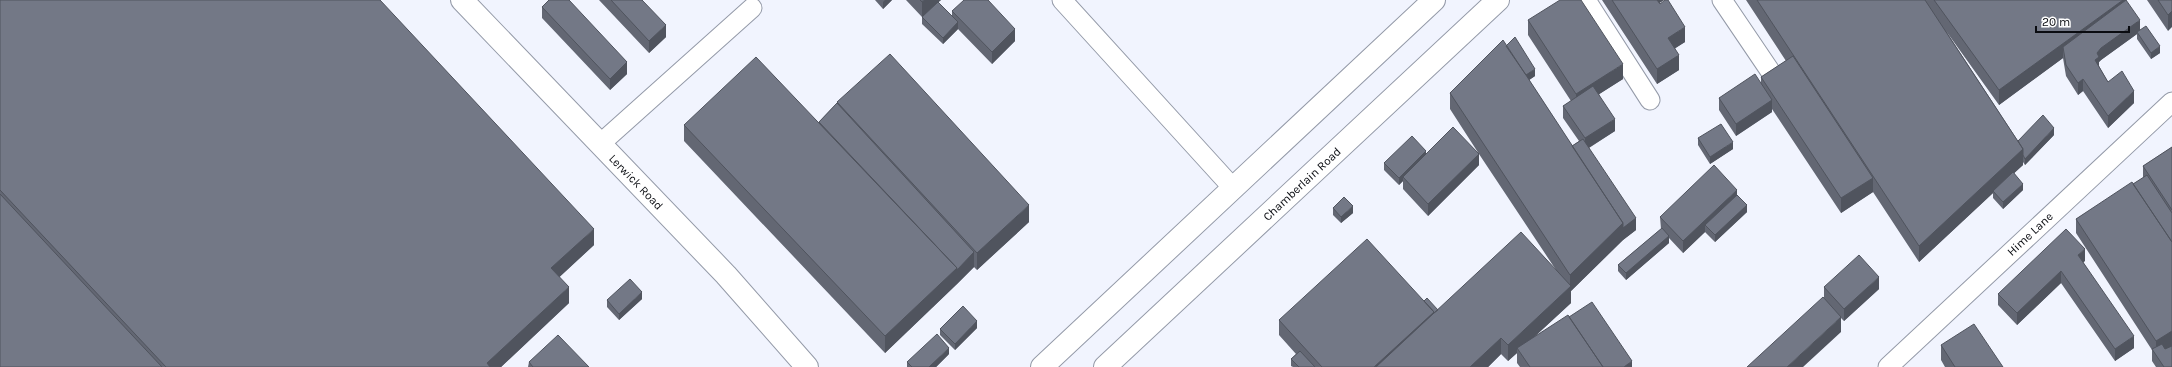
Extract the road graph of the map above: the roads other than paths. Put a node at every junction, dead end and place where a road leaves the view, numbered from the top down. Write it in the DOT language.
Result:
graph roads {
  1 [pos="462,0"];
  2 [pos="1062,0"];
  3 [pos="1434,0"];
  4 [pos="1498,0"];
  5 [pos="1586,0"];
  6 [pos="1722,0"];
  7 [pos="752,8"];
  8 [pos="1650,100"];
  9 [pos="2172,102"];
  10 [pos="1793,106"];
  11 [pos="600,144"];
  12 [pos="1233,188"];
  13 [pos="800,364"];
  14 [pos="1042,367"];
  15 [pos="1105,367"];
  16 [pos="1888,367"];
  1 -- 11 [label="street, Lerwick Road"];
  2 -- 12 [label="lane"];
  3 -- 12 [label="street"];
  4 -- 15 [label="street, Chamberlain Road"];
  5 -- 8 [label="lane"];
  6 -- 10 [label="lane"];
  7 -- 11 [label="lane"];
  9 -- 16 [label="lane, Hime Lane"];
  11 -- 13 [label="street, Lerwick Road"];
  12 -- 14 [label="street"];
}
